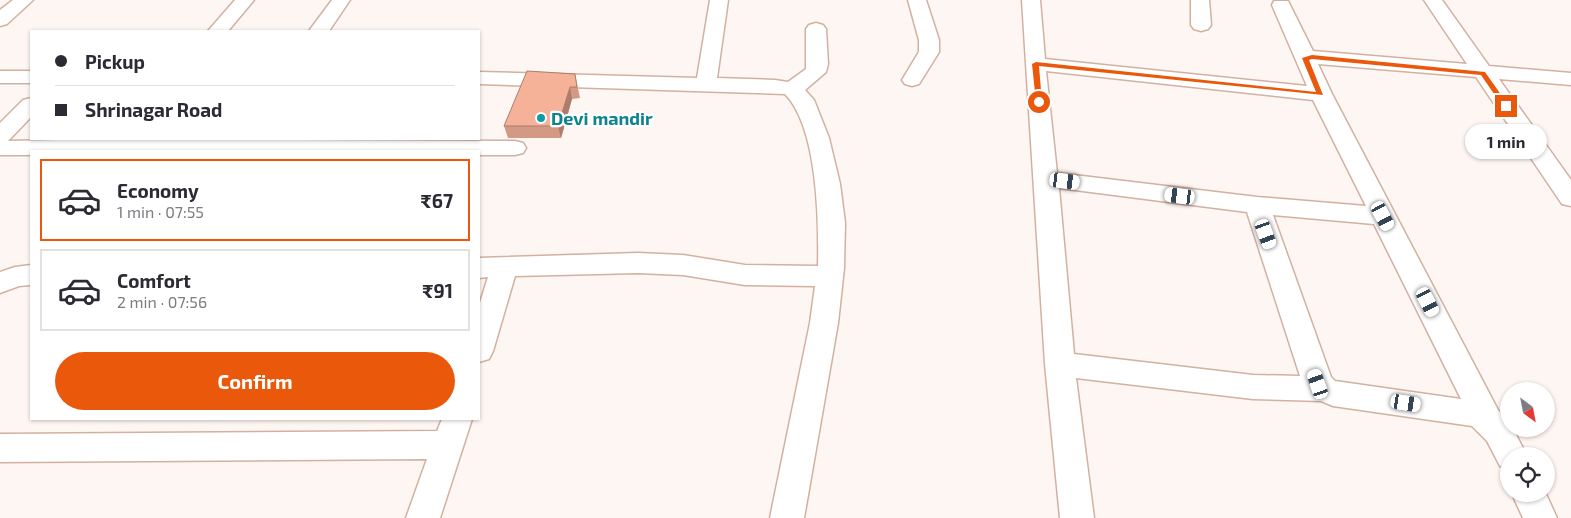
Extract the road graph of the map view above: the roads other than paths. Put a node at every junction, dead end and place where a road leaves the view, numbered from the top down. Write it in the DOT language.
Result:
graph roads {
  1 [pos="24,0"];
  2 [pos="245,0"];
  3 [pos="341,0"];
  4 [pos="719,0"];
  5 [pos="917,0"];
  6 [pos="1031,0"];
  7 [pos="1200,0"];
  8 [pos="1434,0"];
  9 [pos="1281,4"];
  10 [pos="0,20"];
  11 [pos="1201,25"];
  12 [pos="816,29"];
  13 [pos="219,30"];
  14 [pos="320,30"];
  15 [pos="1306,58"];
  16 [pos="1036,64"];
  17 [pos="1483,73"];
  18 [pos="0,77"];
  19 [pos="30,77"];
  20 [pos="480,78"];
  21 [pos="1571,79"];
  22 [pos="912,80"];
  23 [pos="706,84"];
  24 [pos="792,89"];
  25 [pos="1320,94"];
  26 [pos="30,106"];
  27 [pos="0,136"];
  28 [pos="190,142"];
  29 [pos="432,143"];
  30 [pos="0,148"];
  31 [pos="515,148"];
  32 [pos="1046,179"];
  33 [pos="1571,198"];
  34 [pos="1257,205"];
  35 [pos="1383,216"];
  36 [pos="491,268"];
  37 [pos="30,275"];
  38 [pos="830,276"];
  39 [pos="0,283"];
  40 [pos="480,344"];
  41 [pos="1060,364"];
  42 [pos="1323,389"];
  43 [pos="1486,418"];
  44 [pos="453,432"];
  45 [pos="1506,447"];
  46 [pos="0,448"];
  47 [pos="1533,502"];
  48 [pos="423,518"];
  49 [pos="787,518"];
  50 [pos="1077,518"];
  51 [pos="1540,518"];
  1 -- 10 [label="street"];
  2 -- 13 [label="street"];
  3 -- 14 [label="street"];
  4 -- 23 [label="street"];
  5 -- 22 [label="street"];
  6 -- 16 [label="street"];
  7 -- 11 [label="street"];
  8 -- 17 [label="street"];
  9 -- 15 [label="street"];
  12 -- 24 [label="street"];
  15 -- 17 [label="street"];
  15 -- 25 [label="street"];
  16 -- 25 [label="street"];
  16 -- 32 [label="street"];
  17 -- 21 [label="street"];
  17 -- 33 [label="street"];
  18 -- 19 [label="street"];
  20 -- 23 [label="street"];
  23 -- 24 [label="street"];
  24 -- 38 [label="street"];
  25 -- 35 [label="street"];
  26 -- 27 [label="street"];
  28 -- 29 [label="street"];
  28 -- 30 [label="street"];
  29 -- 31 [label="street"];
  32 -- 34 [label="street"];
  32 -- 41 [label="street"];
  34 -- 35 [label="street"];
  34 -- 42 [label="street"];
  35 -- 43 [label="street"];
  36 -- 38 [label="street"];
  36 -- 40 [label="street"];
  37 -- 39 [label="street"];
  38 -- 49 [label="street"];
  41 -- 42 [label="street"];
  41 -- 50 [label="street"];
  42 -- 43 [label="street"];
  43 -- 45 [label="street"];
  44 -- 46 [label="street"];
  44 -- 48 [label="street"];
  47 -- 51 [label="street"];
}
